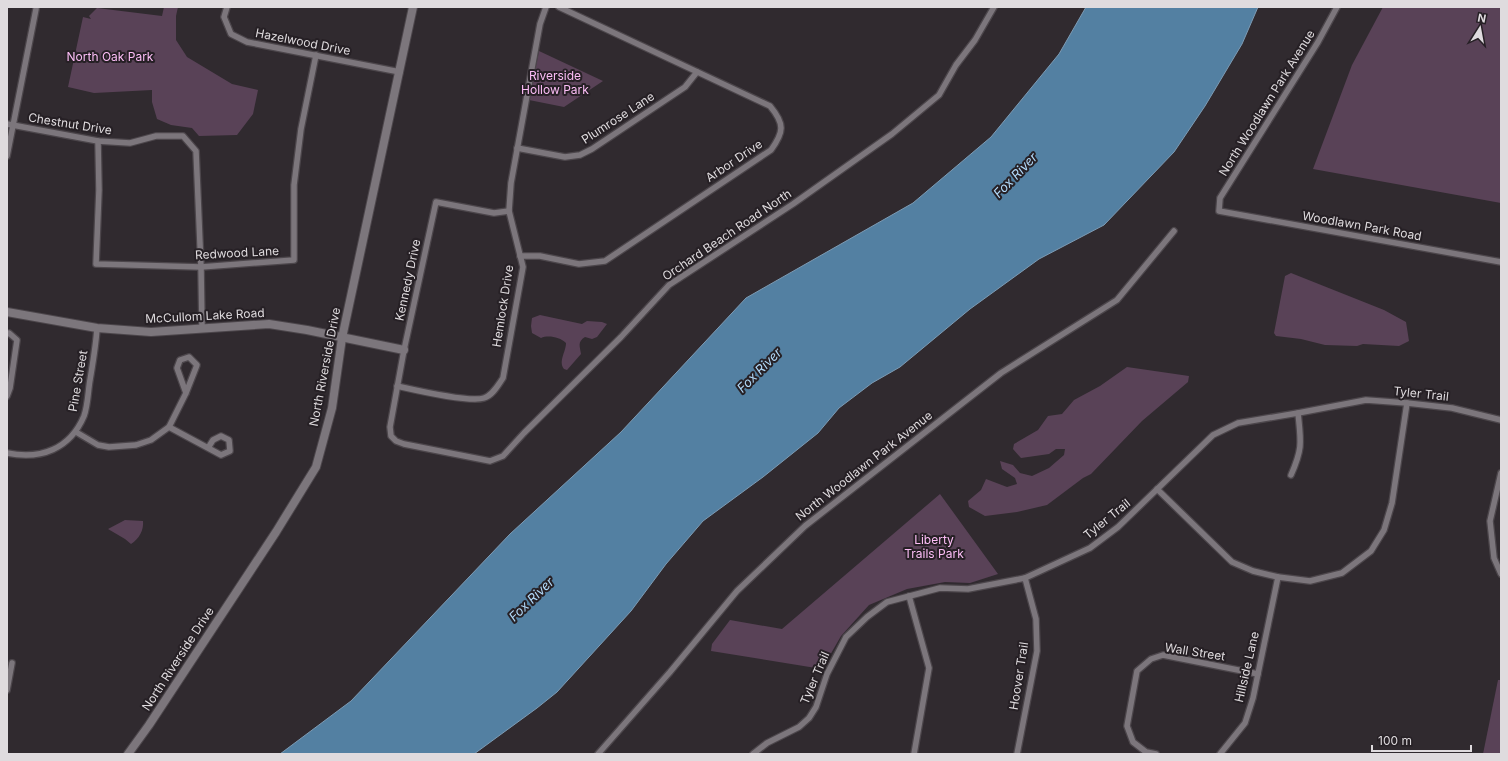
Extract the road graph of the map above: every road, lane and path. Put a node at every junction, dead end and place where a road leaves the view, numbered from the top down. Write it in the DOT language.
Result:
graph roads {
  1 [pos="227,7"];
  2 [pos="413,7"];
  3 [pos="546,7"];
  4 [pos="559,7"];
  5 [pos="994,7"];
  6 [pos="1337,7"];
  7 [pos="36,9"];
  8 [pos="316,55"];
  9 [pos="400,72"];
  10 [pos="697,72"];
  11 [pos="10,125"];
  12 [pos="98,141"];
  13 [pos="517,148"];
  14 [pos="7,156"];
  15 [pos="509,211"];
  16 [pos="1219,211"];
  17 [pos="1174,231"];
  18 [pos="520,256"];
  19 [pos="1501,262"];
  20 [pos="201,267"];
  21 [pos="7,312"];
  22 [pos="202,327"];
  23 [pos="97,328"];
  24 [pos="7,334"];
  25 [pos="342,338"];
  26 [pos="404,350"];
  27 [pos="7,367"];
  28 [pos="12,375"];
  29 [pos="397,386"];
  30 [pos="186,393"];
  31 [pos="7,396"];
  32 [pos="1408,403"];
  33 [pos="1298,413"];
  34 [pos="1501,420"];
  35 [pos="169,427"];
  36 [pos="76,432"];
  37 [pos="391,436"];
  38 [pos="208,448"];
  39 [pos="7,453"];
  40 [pos="1501,473"];
  41 [pos="1291,475"];
  42 [pos="1157,489"];
  43 [pos="1501,574"];
  44 [pos="1278,577"];
  45 [pos="1025,578"];
  46 [pos="909,596"];
  47 [pos="12,663"];
  48 [pos="1258,674"];
  49 [pos="7,690"];
  50 [pos="128,754"];
  51 [pos="598,754"];
  52 [pos="753,754"];
  53 [pos="914,754"];
  54 [pos="1017,754"];
  55 [pos="1156,754"];
  56 [pos="1220,754"];
  1 -- 8 [label="street, Hazelwood Drive"];
  2 -- 9 [label="street, North Riverside Drive"];
  3 -- 13 [label="street, Hemlock Drive"];
  4 -- 10 [label="street, Arbor Drive"];
  5 -- 37 [label="street, Orchard Beach Road North"];
  6 -- 16 [label="street, North Woodlawn Park Avenue"];
  7 -- 11 [label="street"];
  8 -- 9 [label="street, Hazelwood Drive"];
  8 -- 20 [label="street, Redwood Lane"];
  9 -- 25 [label="street, North Riverside Drive"];
  10 -- 13 [label="street, Plumrose Lane"];
  10 -- 18 [label="street, Arbor Drive"];
  11 -- 12 [label="street, Chestnut Drive"];
  11 -- 14 [label="street"];
  12 -- 20 [label="street, Chestnut Drive"];
  12 -- 20 [label="street, Redwood Lane"];
  13 -- 15 [label="street, Hemlock Drive"];
  15 -- 18 [label="street, Hemlock Drive"];
  15 -- 26 [label="street, Kennedy Drive"];
  16 -- 19 [label="street, Woodlawn Park Road"];
  17 -- 51 [label="street, North Woodlawn Park Avenue"];
  18 -- 29 [label="street, Hemlock Drive"];
  20 -- 22 [label="street, Chestnut Drive"];
  21 -- 23 [label="street, McCullom Lake Road"];
  22 -- 23 [label="street, McCullom Lake Road"];
  22 -- 25 [label="street, McCullom Lake Road"];
  23 -- 36 [label="street, Pine Street"];
  24 -- 28 [label="street"];
  25 -- 26 [label="street, McCullom Lake Road"];
  25 -- 50 [label="street, North Riverside Drive"];
  26 -- 29 [label="street, Kennedy Drive"];
  27 -- 28 [label="street"];
  28 -- 31 [label="street"];
  29 -- 37 [label="street, Kennedy Drive"];
  30 -- 30 [label="street"];
  30 -- 35 [label="street"];
  32 -- 33 [label="street, Tyler Trail"];
  32 -- 34 [label="street, Tyler Trail"];
  32 -- 44 [label="street"];
  33 -- 41 [label="street"];
  33 -- 42 [label="street, Tyler Trail"];
  35 -- 36 [label="street"];
  35 -- 38 [label="street"];
  36 -- 39 [label="street, Pine Street"];
  40 -- 43 [label="street"];
  42 -- 44 [label="street"];
  42 -- 45 [label="street, Tyler Trail"];
  44 -- 48 [label="street, Hillside Lane"];
  45 -- 46 [label="street, Tyler Trail"];
  45 -- 54 [label="street, Hoover Trail"];
  46 -- 52 [label="street, Tyler Trail"];
  46 -- 53 [label="street"];
  47 -- 49 [label="street"];
  48 -- 55 [label="street, Wall Street"];
  48 -- 56 [label="street, Hillside Lane"];
}
